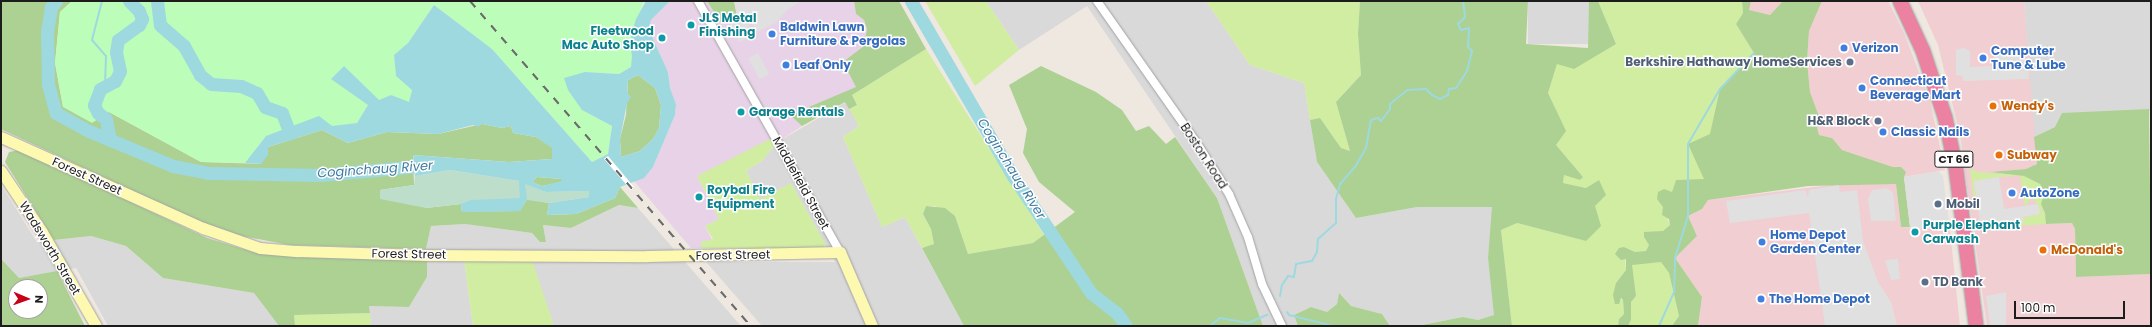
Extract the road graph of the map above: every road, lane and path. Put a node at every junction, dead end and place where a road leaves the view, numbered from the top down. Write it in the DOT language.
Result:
graph roads {
  1 [pos="698,1"];
  2 [pos="1097,1"];
  3 [pos="1900,1"];
  4 [pos="3,142"];
  5 [pos="1,171"];
  6 [pos="840,252"];
  7 [pos="96,326"];
  8 [pos="872,326"];
  9 [pos="1282,326"];
  10 [pos="1976,326"];
  1 -- 6 [label="street, Middlefield Street"];
  2 -- 9 [label="street, Boston Road"];
  3 -- 10 [label="highway, CT 66"];
  4 -- 6 [label="main road, Forest Street"];
  5 -- 7 [label="main road, Wadsworth Street"];
  6 -- 8 [label="main road, Middlefield Street"];
}
